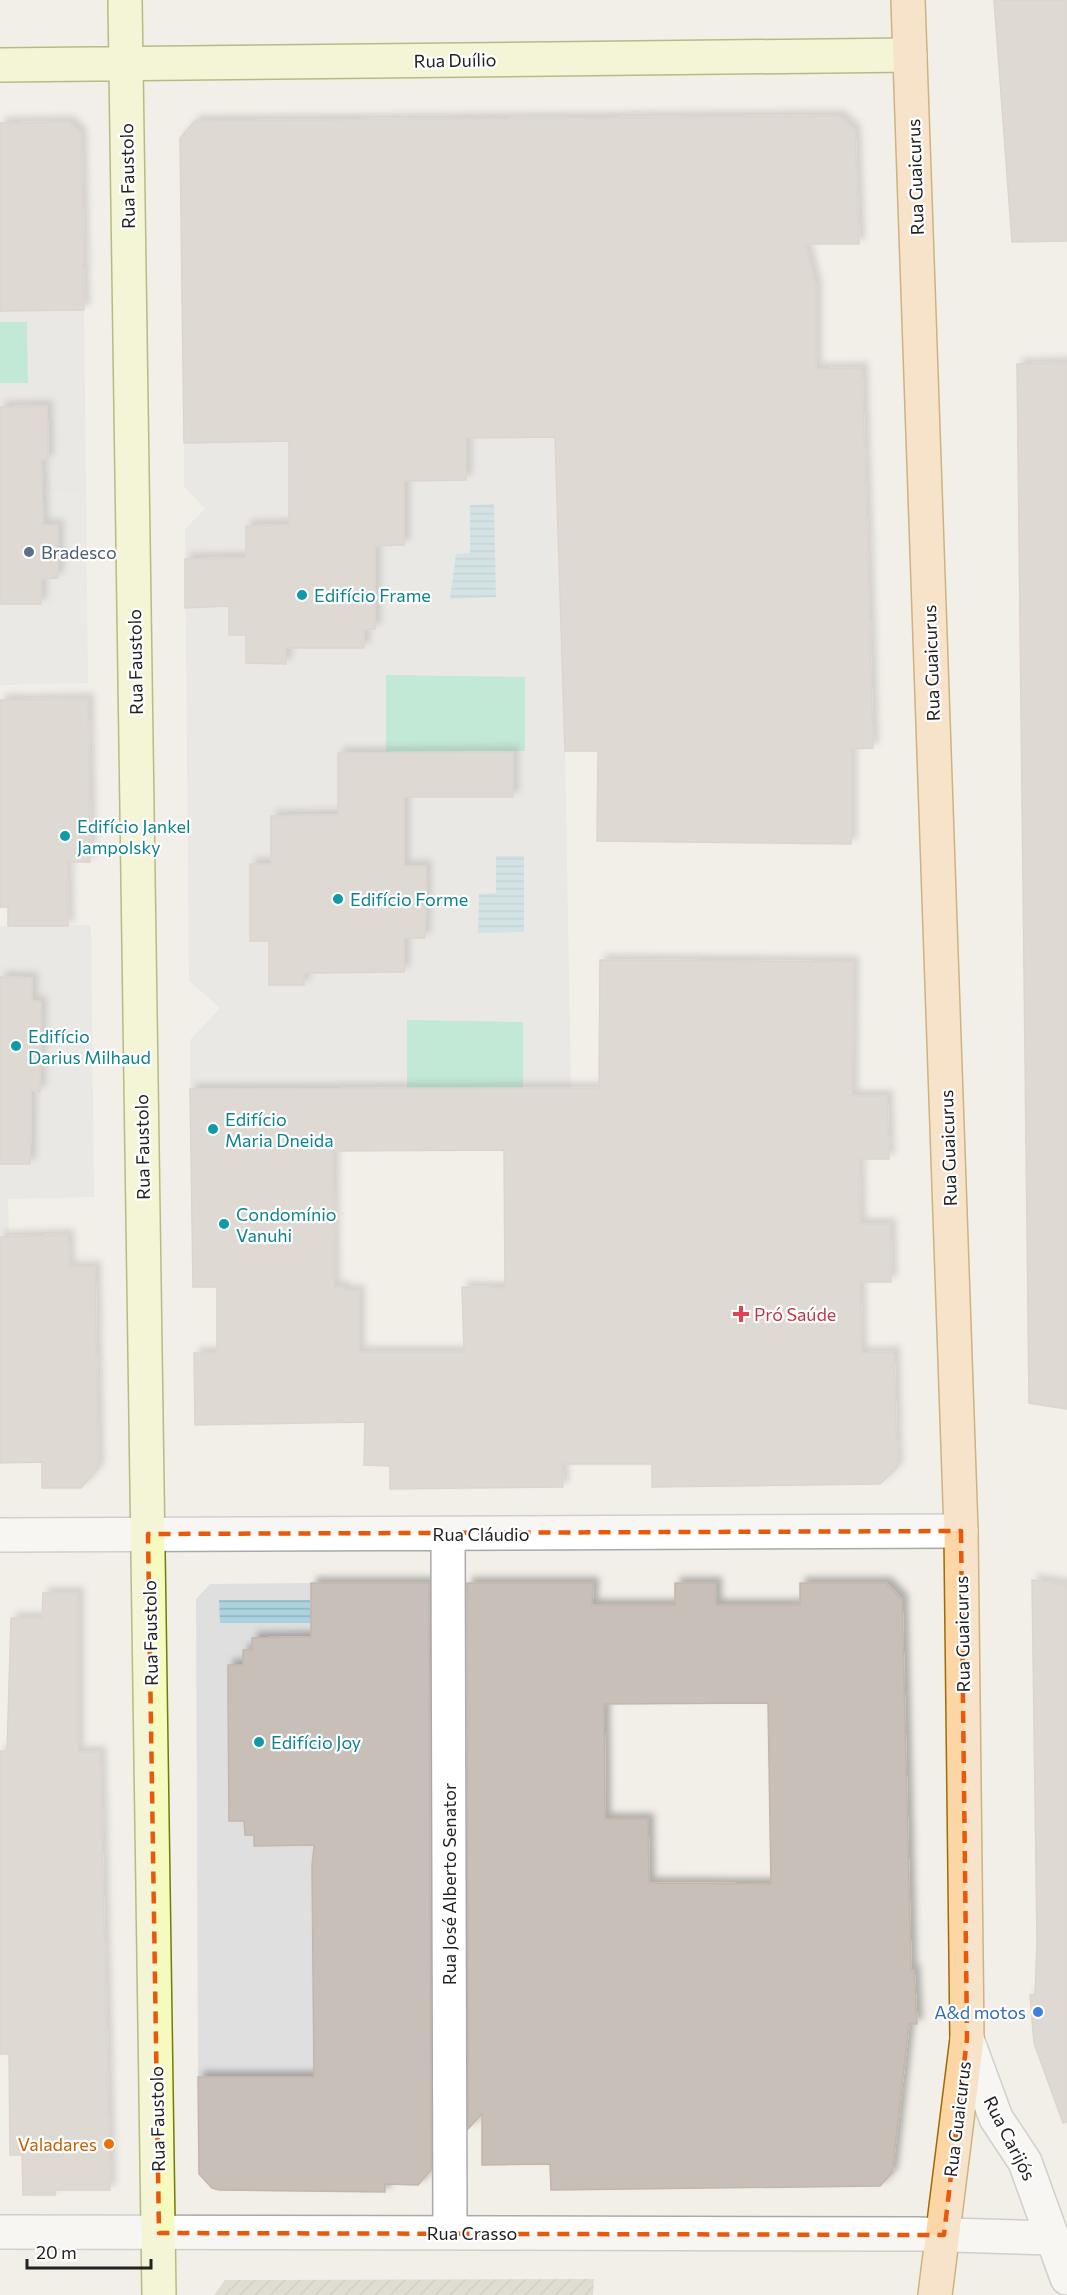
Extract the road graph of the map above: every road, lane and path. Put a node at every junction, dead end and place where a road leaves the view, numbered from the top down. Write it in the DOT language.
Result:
graph roads {
  1 [pos="124,0"];
  2 [pos="908,0"];
  3 [pos="910,56"];
  4 [pos="126,63"];
  5 [pos="0,65"];
  6 [pos="961,1531"];
  7 [pos="148,1534"];
  8 [pos="448,1534"];
  9 [pos="0,1535"];
  10 [pos="967,2039"];
  11 [pos="0,2232"];
  12 [pos="159,2233"];
  13 [pos="450,2233"];
  14 [pos="944,2235"];
  15 [pos="1052,2238"];
  16 [pos="1067,2278"];
  17 [pos="159,2295"];
  18 [pos="935,2295"];
  1 -- 4 [label="street, Rua Faustolo"];
  2 -- 3 [label="main road, Rua Guaicurus"];
  3 -- 4 [label="street, Rua Duílio"];
  3 -- 6 [label="main road, Rua Guaicurus"];
  4 -- 5 [label="street, Rua Duílio"];
  4 -- 7 [label="street, Rua Faustolo"];
  6 -- 8 [label="street, Rua Cláudio"];
  6 -- 10 [label="main road, Rua Guaicurus"];
  7 -- 8 [label="street, Rua Cláudio"];
  7 -- 9 [label="street, Rua Cláudio"];
  7 -- 12 [label="street, Rua Faustolo"];
  8 -- 13 [label="street, Rua José Alberto Senator"];
  10 -- 14 [label="main road, Rua Guaicurus"];
  10 -- 15 [label="street, Rua Carijós"];
  11 -- 12 [label="street, Rua Crasso"];
  12 -- 13 [label="street, Rua Crasso"];
  12 -- 17 [label="street, Rua Faustolo"];
  13 -- 14 [label="street, Rua Crasso"];
  14 -- 15 [label="street"];
  14 -- 18 [label="main road, Rua Guaicurus"];
  15 -- 16 [label="street, Rua Carijós"];
}
